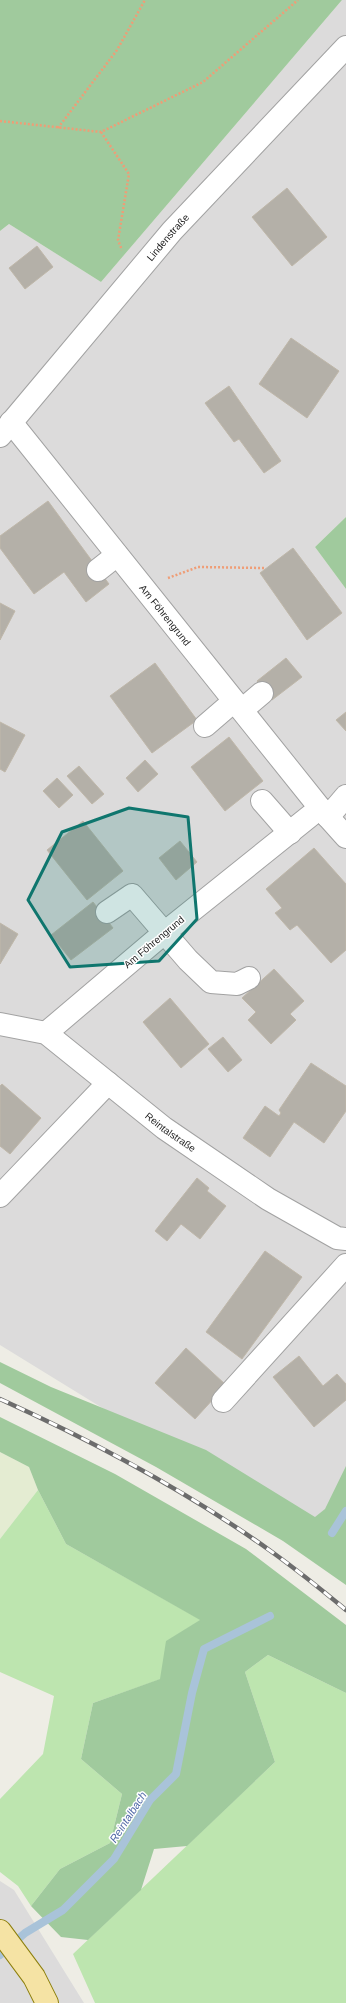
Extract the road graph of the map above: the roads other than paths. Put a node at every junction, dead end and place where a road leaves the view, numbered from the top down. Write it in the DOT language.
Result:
graph roads {
  1 [pos="346,47"];
  2 [pos="6,429"];
  3 [pos="117,555"];
  4 [pos="98,570"];
  5 [pos="262,693"];
  6 [pos="238,706"];
  7 [pos="205,726"];
  8 [pos="346,796"];
  9 [pos="262,801"];
  10 [pos="324,812"];
  11 [pos="290,833"];
  12 [pos="346,837"];
  13 [pos="107,912"];
  14 [pos="164,933"];
  15 [pos="249,978"];
  16 [pos="0,1024"];
  17 [pos="46,1033"];
  18 [pos="108,1083"];
  19 [pos="0,1196"];
  20 [pos="346,1239"];
  21 [pos="346,1265"];
  22 [pos="223,1401"];
  23 [pos="0,1931"];
  24 [pos="47,2003"];
  1 -- 2 [label="street, Lindenstraße"];
  2 -- 3 [label="street, Am Föhrengrund"];
  3 -- 4 [label="street"];
  3 -- 6 [label="street, Am Föhrengrund"];
  5 -- 6 [label="street"];
  6 -- 7 [label="street"];
  6 -- 10 [label="street, Am Föhrengrund"];
  8 -- 10 [label="street"];
  9 -- 11 [label="street"];
  10 -- 11 [label="street, Am Föhrengrund"];
  10 -- 12 [label="street, Am Föhrengrund"];
  11 -- 14 [label="street, Am Föhrengrund"];
  13 -- 14 [label="street"];
  14 -- 15 [label="street"];
  14 -- 17 [label="street, Am Föhrengrund"];
  16 -- 17 [label="street, Reintalstraße"];
  17 -- 18 [label="street, Reintalstraße"];
  18 -- 19 [label="street"];
  18 -- 20 [label="street, Reintalstraße"];
  21 -- 22 [label="street"];
  23 -- 24 [label="main road"];
}
